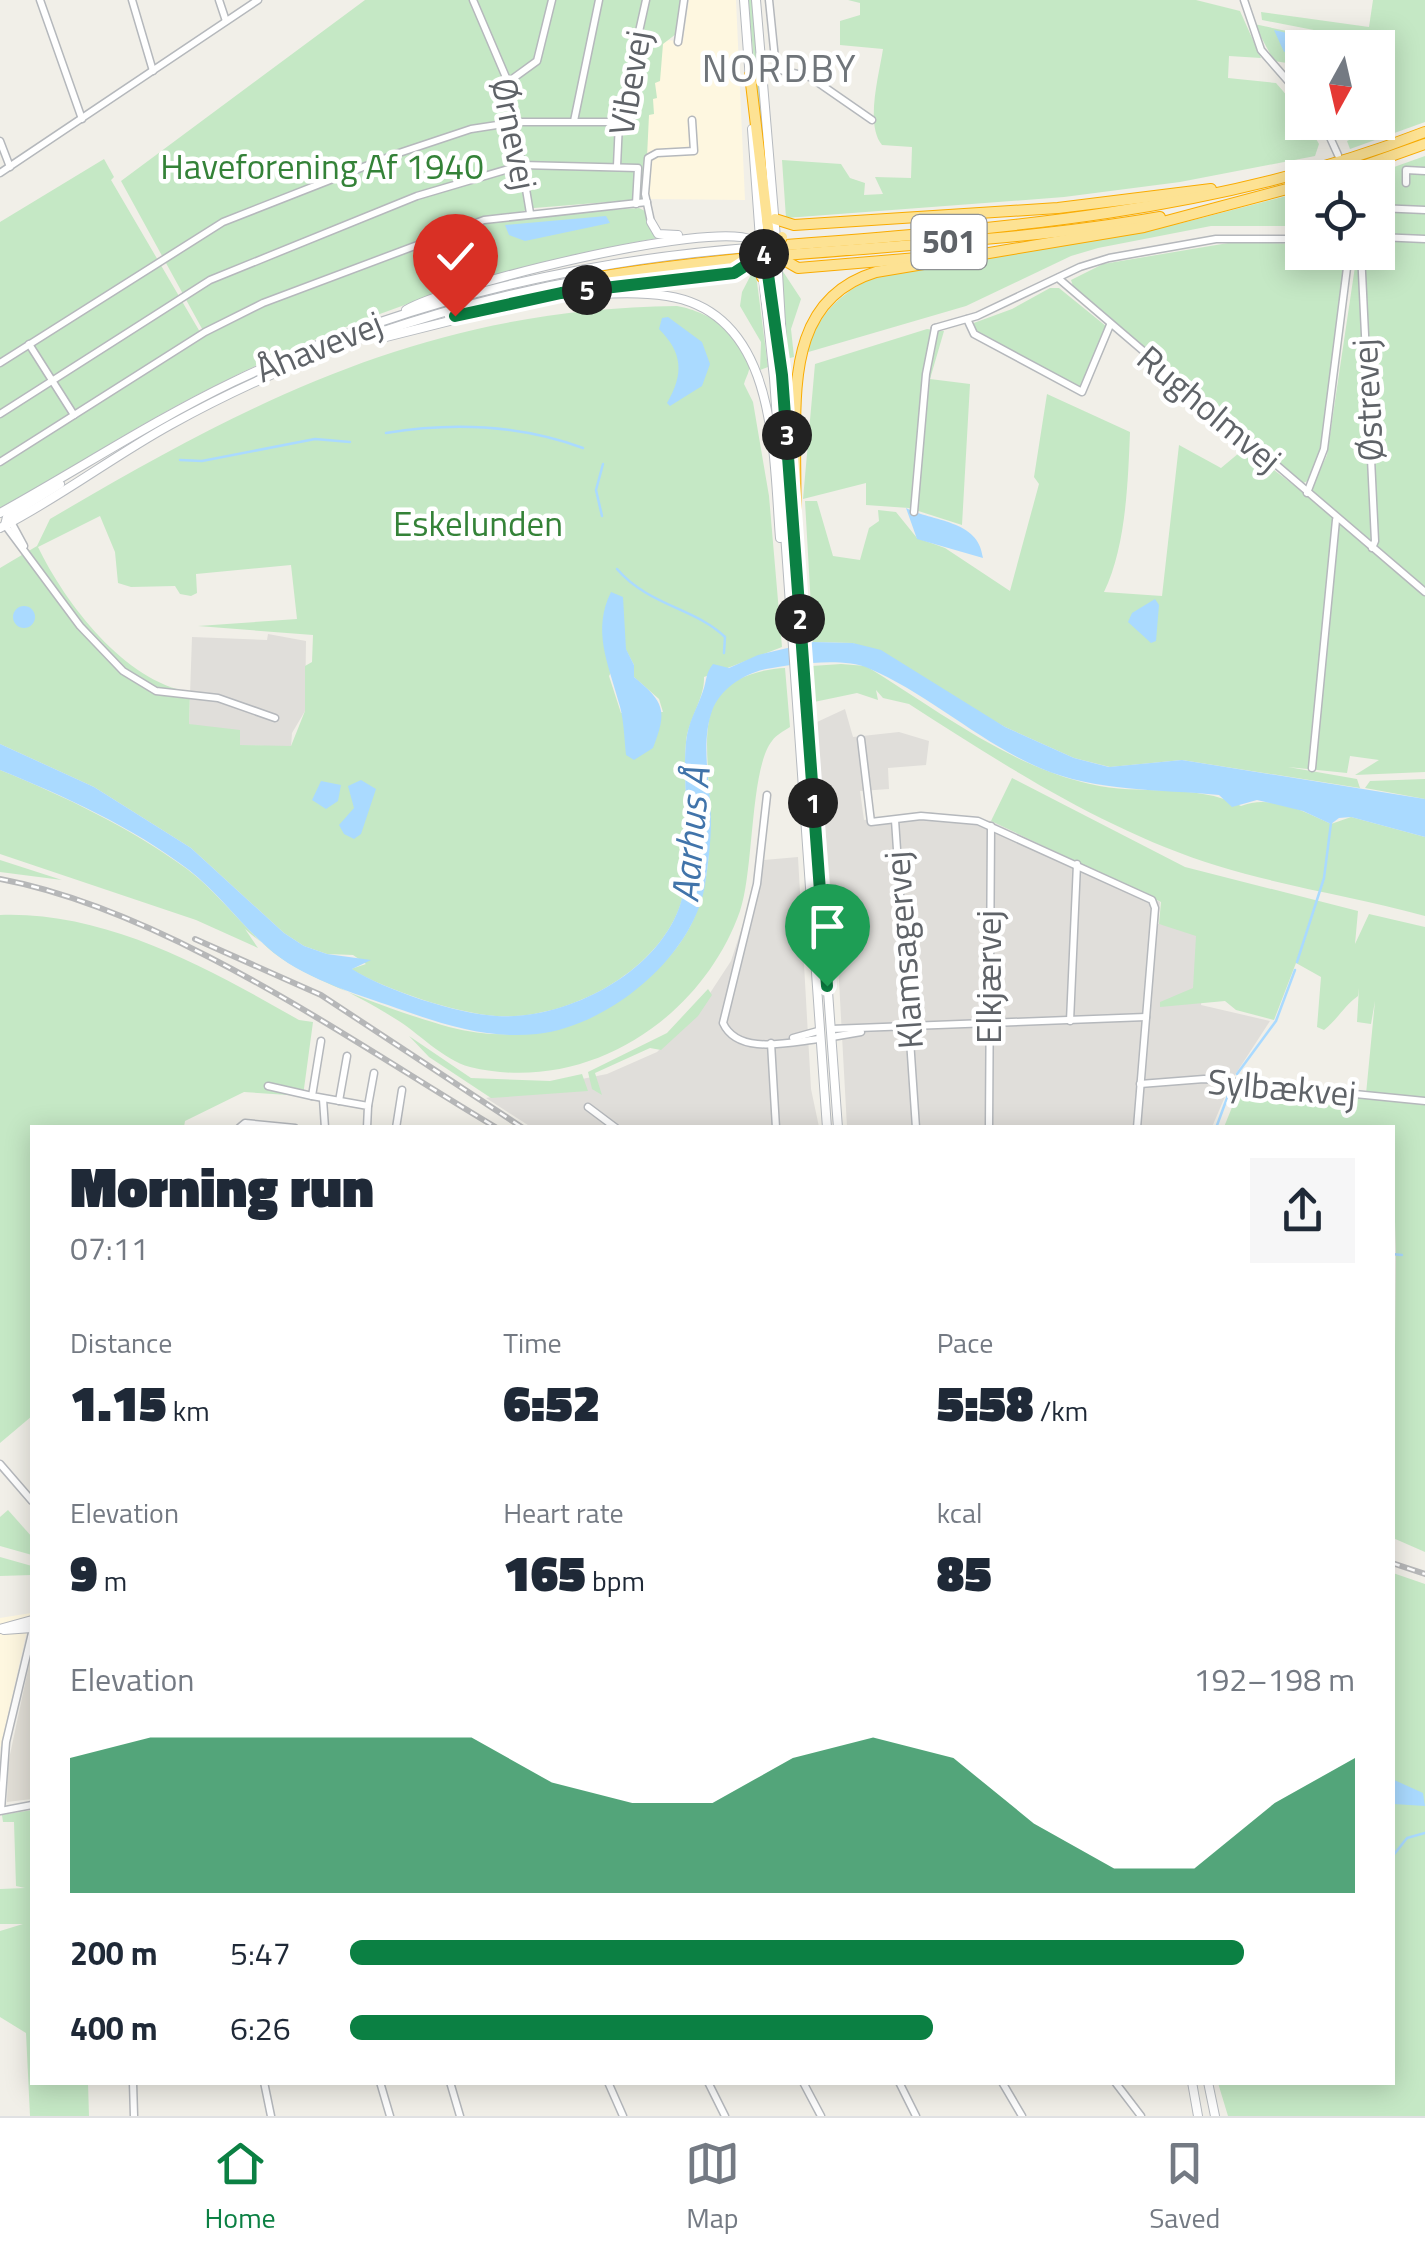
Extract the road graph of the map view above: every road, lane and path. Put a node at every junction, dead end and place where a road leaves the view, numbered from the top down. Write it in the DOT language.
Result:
graph roads {
  1 [pos="40,0"];
  2 [pos="132,0"];
  3 [pos="220,0"];
  4 [pos="258,0"];
  5 [pos="473,0"];
  6 [pos="552,0"];
  7 [pos="599,0"];
  8 [pos="646,0"];
  9 [pos="684,0"];
  10 [pos="744,0"];
  11 [pos="756,0"];
  12 [pos="769,0"];
  13 [pos="1244,0"];
  14 [pos="226,21"];
  15 [pos="678,42"];
  16 [pos="153,70"];
  17 [pos="750,75"];
  18 [pos="1285,78"];
  19 [pos="508,82"];
  20 [pos="82,119"];
  21 [pos="692,120"];
  22 [pos="872,120"];
  23 [pos="574,121"];
  24 [pos="516,122"];
  25 [pos="619,122"];
  26 [pos="1425,132"];
  27 [pos="1331,140"];
  28 [pos="0,141"];
  29 [pos="1425,144"];
  30 [pos="1338,155"];
  31 [pos="1353,160"];
  32 [pos="1380,160"];
  33 [pos="522,164"];
  34 [pos="10,166"];
  35 [pos="617,166"];
  36 [pos="1425,171"];
  37 [pos="0,173"];
  38 [pos="1285,182"];
  39 [pos="1406,182"];
  40 [pos="1285,183"];
  41 [pos="1285,185"];
  42 [pos="1285,186"];
  43 [pos="647,202"];
  44 [pos="757,202"];
  45 [pos="636,204"];
  46 [pos="1395,209"];
  47 [pos="1425,210"];
  48 [pos="530,212"];
  49 [pos="650,219"];
  50 [pos="864,221"];
  51 [pos="712,236"];
  52 [pos="741,236"];
  53 [pos="1395,238"];
  54 [pos="1285,239"];
  55 [pos="1425,239"];
  56 [pos="1039,246"];
  57 [pos="770,250"];
  58 [pos="1347,270"];
  59 [pos="1362,270"];
  60 [pos="592,278"];
  61 [pos="1058,278"];
  62 [pos="528,300"];
  63 [pos="404,314"];
  64 [pos="967,319"];
  65 [pos="1110,325"];
  66 [pos="29,344"];
  67 [pos="316,358"];
  68 [pos="778,362"];
  69 [pos="0,363"];
  70 [pos="778,377"];
  71 [pos="52,380"];
  72 [pos="0,414"];
  73 [pos="74,415"];
  74 [pos="0,462"];
  75 [pos="1307,493"];
  76 [pos="914,512"];
  77 [pos="1336,518"];
  78 [pos="3,520"];
  79 [pos="1372,548"];
  80 [pos="796,558"];
  81 [pos="1425,592"];
  82 [pos="790,606"];
  83 [pos="797,643"];
  84 [pos="799,668"];
  85 [pos="275,718"];
  86 [pos="861,740"];
  87 [pos="1312,768"];
  88 [pos="767,795"];
  89 [pos="895,820"];
  90 [pos="990,826"];
  91 [pos="1077,864"];
  92 [pos="1146,1018"];
  93 [pos="1070,1021"];
  94 [pos="989,1026"];
  95 [pos="909,1029"];
  96 [pos="831,1033"];
  97 [pos="819,1035"];
  98 [pos="321,1041"];
  99 [pos="771,1043"];
  100 [pos="347,1056"];
  101 [pos="374,1074"];
  102 [pos="1140,1084"];
  103 [pos="268,1086"];
  104 [pos="402,1090"];
  105 [pos="312,1096"];
  106 [pos="322,1098"];
  107 [pos="340,1101"];
  108 [pos="1425,1101"];
  109 [pos="368,1106"];
  110 [pos="588,1107"];
  111 [pos="325,1125"];
  112 [pos="367,1125"];
  113 [pos="396,1125"];
  114 [pos="612,1125"];
  115 [pos="776,1125"];
  116 [pos="827,1125"];
  117 [pos="838,1125"];
  118 [pos="916,1125"];
  119 [pos="989,1125"];
  120 [pos="1137,1125"];
  121 [pos="0,1464"];
  122 [pos="30,1499"];
  123 [pos="30,1621"];
  124 [pos="0,1629"];
  125 [pos="30,1631"];
  126 [pos="30,1640"];
  127 [pos="2,1763"];
  128 [pos="30,1805"];
  129 [pos="1,1811"];
  130 [pos="132,2085"];
  131 [pos="265,2085"];
  132 [pos="381,2085"];
  133 [pos="451,2085"];
  134 [pos="609,2085"];
  135 [pos="710,2085"];
  136 [pos="804,2085"];
  137 [pos="900,2085"];
  138 [pos="1004,2085"];
  139 [pos="1117,2085"];
  140 [pos="1193,2085"];
  141 [pos="1209,2085"];
  142 [pos="134,2116"];
  143 [pos="271,2116"];
  144 [pos="390,2116"];
  145 [pos="460,2116"];
  146 [pos="623,2116"];
  147 [pos="725,2116"];
  148 [pos="821,2116"];
  149 [pos="916,2116"];
  150 [pos="1022,2116"];
  151 [pos="1141,2116"];
  152 [pos="1198,2116"];
  153 [pos="1215,2116"];
  1 -- 20 [label="street"];
  2 -- 16 [label="street"];
  3 -- 14 [label="street"];
  4 -- 14 [label="street"];
  5 -- 19 [label="street, Ørnevej"];
  6 -- 19 [label="street"];
  7 -- 23 [label="street"];
  8 -- 25 [label="street, Vibevej"];
  9 -- 15 [label="street"];
  10 -- 17 [label="main road"];
  11 -- 57 [label="main road"];
  12 -- 22 [label="street"];
  13 -- 18 [label="street"];
  14 -- 16 [label="street"];
  16 -- 20 [label="street"];
  17 -- 44 [label="main road"];
  17 -- 57 [label="highway"];
  19 -- 24 [label="street, Ørnevej"];
  20 -- 34 [label="street"];
  21 -- 43 [label="street"];
  23 -- 24 [label="street"];
  23 -- 25 [label="street"];
  24 -- 33 [label="street, Ørnevej"];
  24 -- 66 [label="street"];
  25 -- 35 [label="street, Vibevej"];
  26 -- 31 [label="highway, 501"];
  27 -- 30 [label="street"];
  28 -- 34 [label="street"];
  29 -- 32 [label="highway"];
  33 -- 35 [label="street"];
  33 -- 48 [label="street, Ørnevej"];
  33 -- 71 [label="street"];
  34 -- 37 [label="street"];
  35 -- 45 [label="street"];
  36 -- 39 [label="street"];
  38 -- 50 [label="highway"];
  40 -- 57 [label="highway, 501"];
  41 -- 60 [label="highway, 501"];
  42 -- 56 [label="highway"];
  43 -- 45 [label="street"];
  43 -- 49 [label="street"];
  44 -- 52 [label="main road"];
  44 -- 57 [label="main road"];
  45 -- 48 [label="street"];
  46 -- 47 [label="street"];
  48 -- 73 [label="street"];
  49 -- 51 [label="main road"];
  50 -- 57 [label="highway"];
  50 -- 57 [label="highway"];
  51 -- 52 [label="main road"];
  51 -- 63 [label="main road"];
  52 -- 57 [label="main road"];
  53 -- 55 [label="street"];
  54 -- 61 [label="street"];
  56 -- 57 [label="highway"];
  56 -- 80 [label="highway"];
  57 -- 62 [label="main road, bridge"];
  57 -- 63 [label="main road, Åhavevej"];
  57 -- 68 [label="main road"];
  57 -- 68 [label="main road"];
  58 -- 75 [label="street"];
  59 -- 79 [label="street, Østrevej"];
  60 -- 67 [label="main road, Åhavevej"];
  61 -- 64 [label="street"];
  61 -- 65 [label="street, Rugholmvej"];
  62 -- 67 [label="main road"];
  62 -- 82 [label="main road"];
  63 -- 78 [label="main road, Åhavevej"];
  64 -- 65 [label="street, Rugholmvej"];
  64 -- 76 [label="street"];
  65 -- 75 [label="street, Rugholmvej"];
  66 -- 69 [label="street"];
  66 -- 71 [label="street"];
  67 -- 78 [label="main road, Åhavevej"];
  68 -- 70 [label="main road"];
  70 -- 80 [label="main road"];
  70 -- 82 [label="main road"];
  71 -- 72 [label="street"];
  71 -- 73 [label="street"];
  73 -- 74 [label="street"];
  75 -- 77 [label="street, Rugholmvej"];
  77 -- 79 [label="street, Rugholmvej"];
  77 -- 87 [label="street"];
  78 -- 85 [label="street"];
  79 -- 81 [label="street, Rugholmvej"];
  80 -- 83 [label="main road"];
  82 -- 83 [label="main road"];
  83 -- 84 [label="main road"];
  84 -- 96 [label="main road"];
  84 -- 97 [label="main road"];
  86 -- 89 [label="street, Klamsagervej"];
  88 -- 99 [label="street"];
  89 -- 90 [label="street"];
  89 -- 95 [label="street, Klamsagervej"];
  90 -- 91 [label="street"];
  90 -- 94 [label="street, Elkjærvej"];
  91 -- 92 [label="street"];
  91 -- 93 [label="street"];
  92 -- 93 [label="street"];
  92 -- 102 [label="street"];
  93 -- 94 [label="street"];
  94 -- 95 [label="street"];
  94 -- 119 [label="street, Elkjærvej"];
  95 -- 96 [label="street"];
  95 -- 118 [label="street, Klamsagervej"];
  96 -- 97 [label="main road"];
  96 -- 117 [label="main road"];
  97 -- 99 [label="street"];
  97 -- 116 [label="main road"];
  98 -- 105 [label="street"];
  99 -- 115 [label="street"];
  100 -- 107 [label="street"];
  101 -- 109 [label="street"];
  102 -- 108 [label="street, Sylbækvej"];
  102 -- 120 [label="street"];
  103 -- 105 [label="street"];
  104 -- 113 [label="street"];
  105 -- 106 [label="street"];
  106 -- 107 [label="street"];
  106 -- 111 [label="street"];
  107 -- 109 [label="street"];
  109 -- 112 [label="street"];
  110 -- 114 [label="street"];
  121 -- 122 [label="street"];
  123 -- 124 [label="main road"];
  124 -- 125 [label="main road"];
  126 -- 127 [label="street"];
  127 -- 129 [label="street"];
  128 -- 129 [label="street"];
  130 -- 142 [label="street"];
  131 -- 143 [label="street"];
  132 -- 144 [label="street"];
  133 -- 145 [label="street"];
  134 -- 146 [label="street"];
  135 -- 147 [label="street"];
  136 -- 148 [label="street"];
  137 -- 149 [label="street"];
  138 -- 150 [label="street"];
  139 -- 151 [label="street"];
  140 -- 152 [label="main road"];
  141 -- 153 [label="main road"];
}
